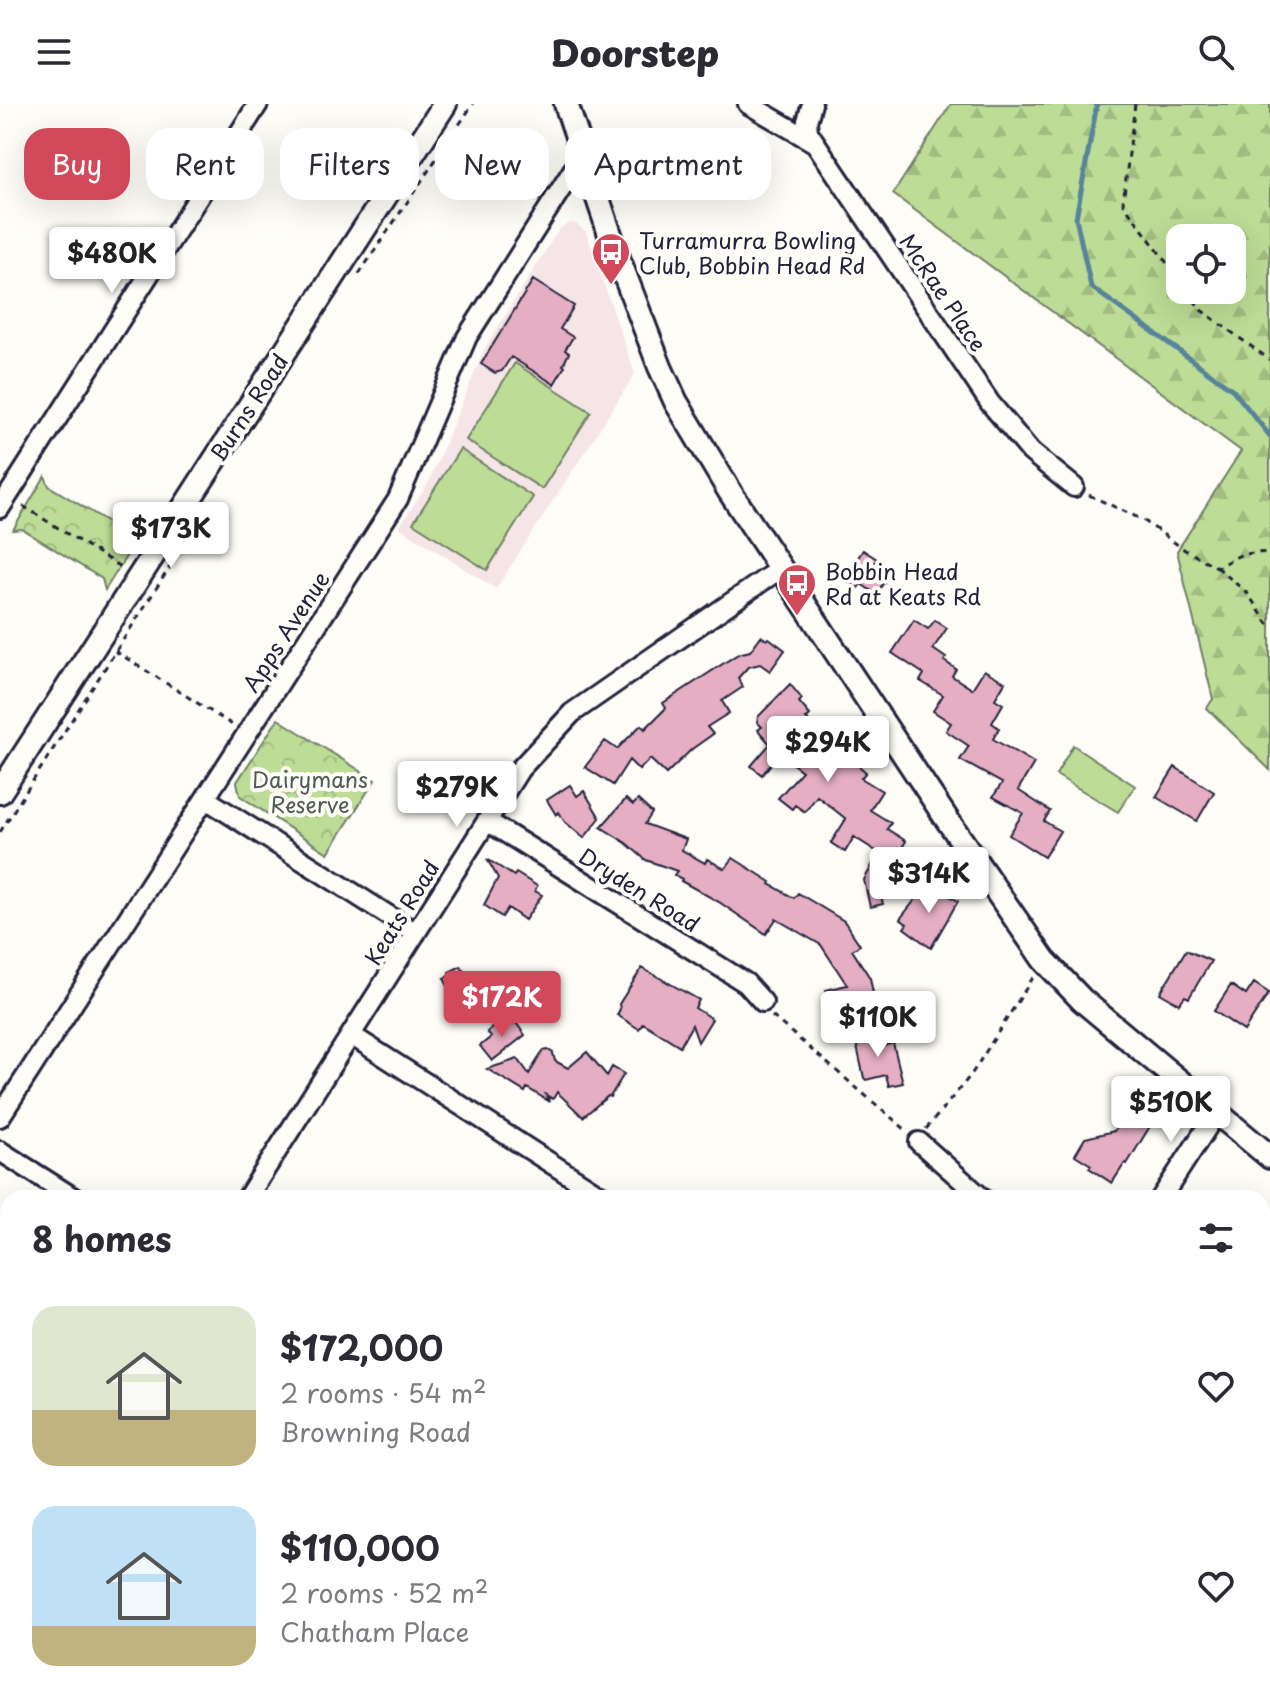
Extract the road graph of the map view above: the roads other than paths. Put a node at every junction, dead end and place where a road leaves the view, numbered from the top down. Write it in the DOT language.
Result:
graph roads {
  1 [pos="258,104"];
  2 [pos="445,104"];
  3 [pos="566,104"];
  4 [pos="748,104"];
  5 [pos="812,104"];
  6 [pos="574,128"];
  7 [pos="815,143"];
  8 [pos="565,183"];
  9 [pos="598,200"];
  10 [pos="1074,487"];
  11 [pos="3,499"];
  12 [pos="781,568"];
  13 [pos="0,792"];
  14 [pos="206,799"];
  15 [pos="487,821"];
  16 [pos="416,933"];
  17 [pos="763,1002"];
  18 [pos="351,1035"];
  19 [pos="1217,1112"];
  20 [pos="0,1117"];
  21 [pos="919,1142"];
  22 [pos="0,1151"];
  23 [pos="1270,1157"];
  24 [pos="61,1190"];
  25 [pos="252,1190"];
  26 [pos="593,1190"];
  27 [pos="973,1190"];
  28 [pos="1166,1190"];
  1 -- 11 [label="street"];
  2 -- 13 [label="main road, Burns Road"];
  3 -- 6 [label="main road"];
  4 -- 7 [label="street"];
  5 -- 7 [label="street, McRae Place"];
  7 -- 10 [label="street, McRae Place"];
  8 -- 14 [label="street, Apps Avenue"];
  9 -- 12 [label="main road"];
  12 -- 15 [label="street, Keats Road"];
  12 -- 19 [label="main road"];
  14 -- 16 [label="street"];
  14 -- 20 [label="street, Apps Avenue"];
  15 -- 16 [label="street, Keats Road"];
  15 -- 17 [label="street, Dryden Road"];
  16 -- 18 [label="street, Keats Road"];
  18 -- 25 [label="street, Keats Road"];
  18 -- 26 [label="street"];
  19 -- 23 [label="main road"];
  19 -- 28 [label="street"];
  21 -- 27 [label="street"];
  22 -- 24 [label="street"];
}
